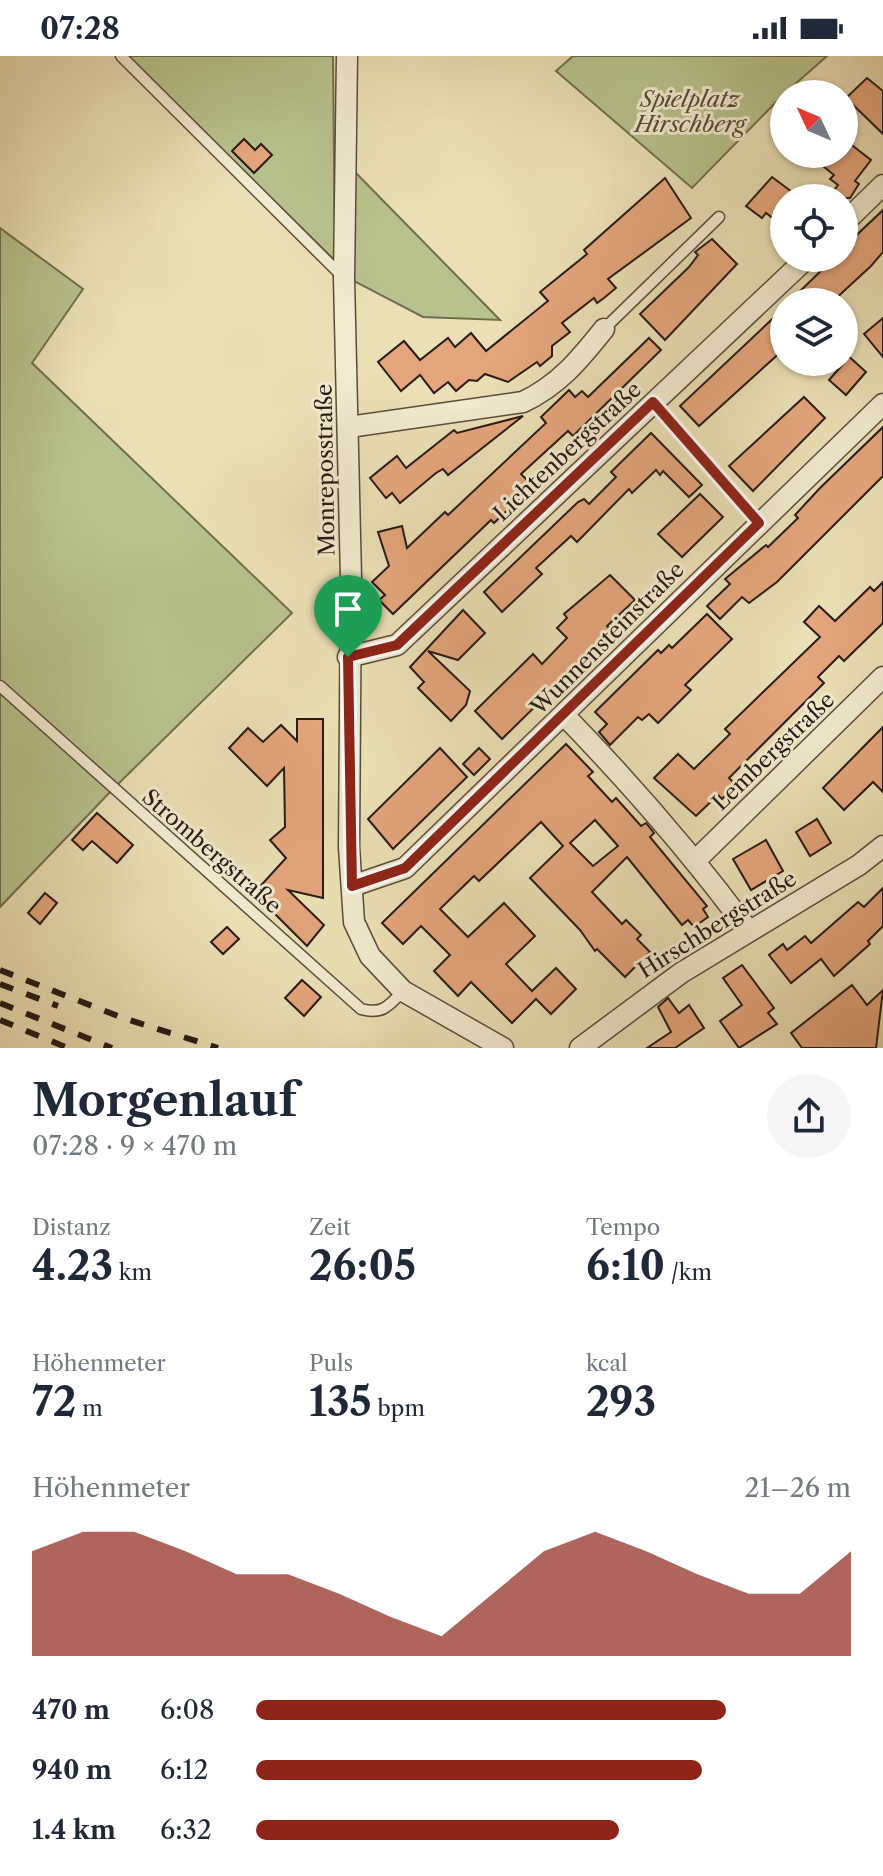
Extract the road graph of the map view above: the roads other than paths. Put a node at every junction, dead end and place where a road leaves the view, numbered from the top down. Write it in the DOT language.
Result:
graph roads {
  1 [pos="121,56"];
  2 [pos="347,56"];
  3 [pos="883,185"];
  4 [pos="858,209"];
  5 [pos="719,217"];
  6 [pos="792,272"];
  7 [pos="344,278"];
  8 [pos="604,329"];
  9 [pos="653,402"];
  10 [pos="883,404"];
  11 [pos="349,427"];
  12 [pos="759,523"];
  13 [pos="348,657"];
  14 [pos="883,677"];
  15 [pos="0,686"];
  16 [pos="564,715"];
  17 [pos="883,846"];
  18 [pos="696,860"];
  19 [pos="352,886"];
  20 [pos="748,930"];
  21 [pos="403,991"];
  22 [pos="503,1048"];
  23 [pos="580,1048"];
  1 -- 7 [label="lane"];
  2 -- 7 [label="street, Monreposstraße"];
  3 -- 4 [label="street"];
  5 -- 8 [label="lane"];
  6 -- 9 [label="street, Lichtenbergstraße"];
  7 -- 11 [label="street, Monreposstraße"];
  8 -- 11 [label="street"];
  9 -- 12 [label="lane"];
  9 -- 13 [label="street, Lichtenbergstraße"];
  10 -- 12 [label="street, Wunnensteinstraße"];
  11 -- 13 [label="street, Monreposstraße"];
  12 -- 16 [label="street, Wunnensteinstraße"];
  13 -- 19 [label="street, Monreposstraße"];
  14 -- 18 [label="street, Lembergstraße"];
  15 -- 21 [label="lane, Strombergstraße"];
  16 -- 18 [label="street"];
  16 -- 19 [label="street, Wunnensteinstraße"];
  17 -- 20 [label="street, Hirschbergstraße"];
  18 -- 20 [label="street"];
  19 -- 21 [label="street, Monreposstraße"];
  20 -- 23 [label="street, Hirschbergstraße"];
  21 -- 22 [label="street, Monreposstraße"];
}
